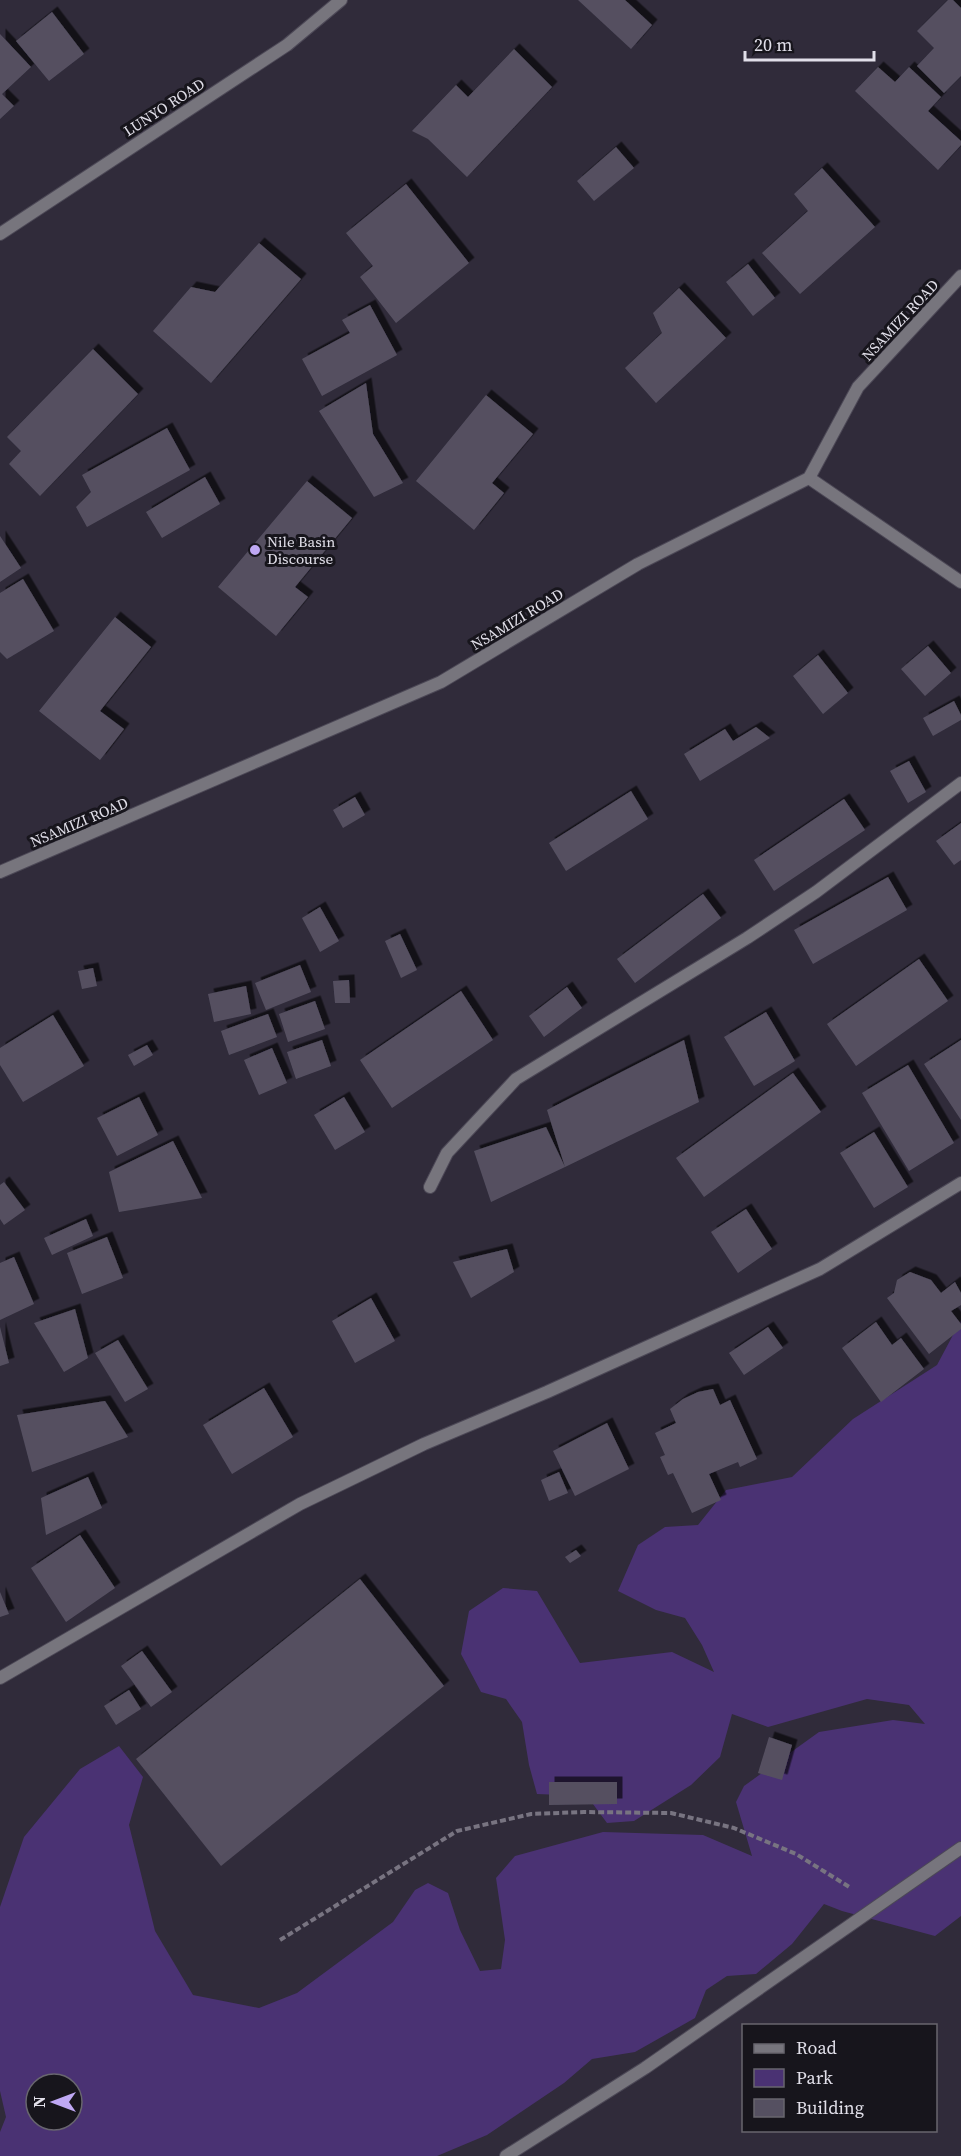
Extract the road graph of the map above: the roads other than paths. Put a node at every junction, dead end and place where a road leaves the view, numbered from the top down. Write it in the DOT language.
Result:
graph roads {
  1 [pos="341,0"];
  2 [pos="0,234"];
  3 [pos="961,276"];
  4 [pos="809,478"];
  5 [pos="961,582"];
  6 [pos="961,783"];
  7 [pos="0,872"];
  8 [pos="961,1183"];
  9 [pos="430,1187"];
  10 [pos="0,1678"];
  11 [pos="961,1848"];
  12 [pos="506,2156"];
  1 -- 2 [label="street, LUNYO ROAD"];
  3 -- 4 [label="street, NSAMIZI ROAD"];
  4 -- 5 [label="street"];
  4 -- 7 [label="street, NSAMIZI ROAD"];
  6 -- 9 [label="street"];
  8 -- 10 [label="street"];
  11 -- 12 [label="street"];
}
